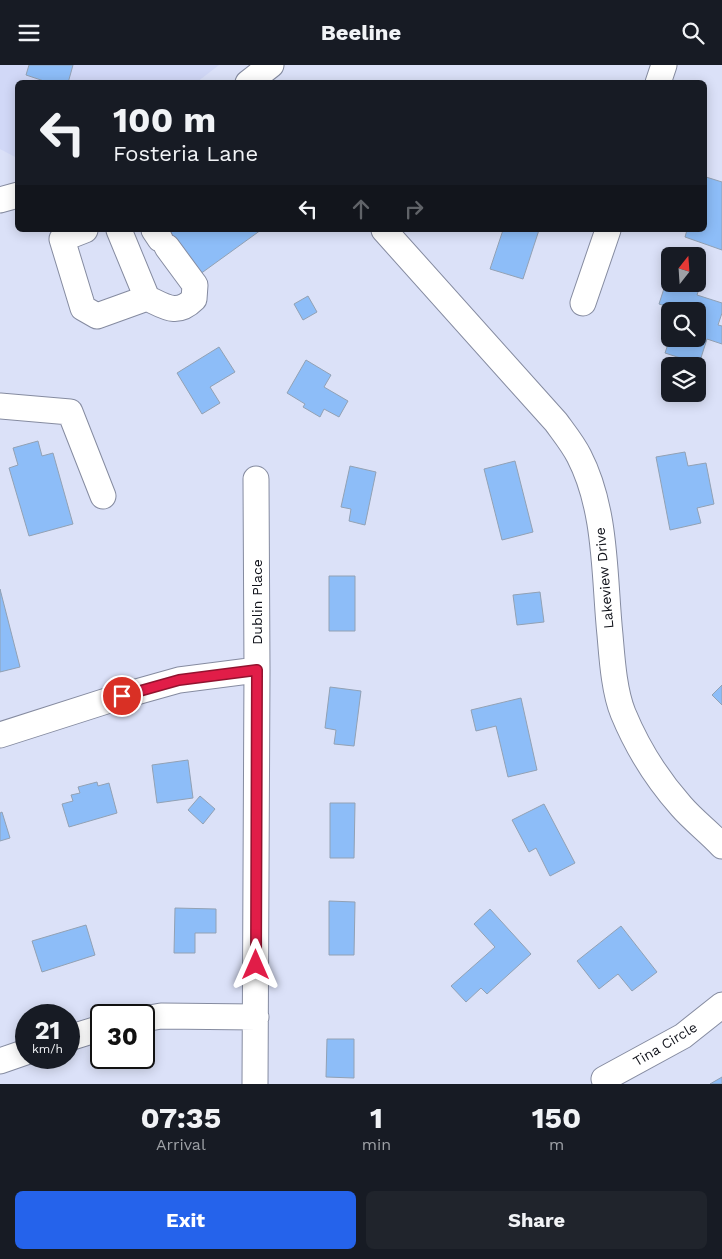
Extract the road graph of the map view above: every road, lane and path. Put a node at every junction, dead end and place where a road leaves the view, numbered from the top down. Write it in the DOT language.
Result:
graph roads {
  1 [pos="664,65"];
  2 [pos="659,80"];
  3 [pos="15,196"];
  4 [pos="0,200"];
  5 [pos="81,232"];
  6 [pos="120,232"];
  7 [pos="386,232"];
  8 [pos="607,232"];
  9 [pos="160,239"];
  10 [pos="147,298"];
  11 [pos="583,303"];
  12 [pos="0,406"];
  13 [pos="256,479"];
  14 [pos="103,496"];
  15 [pos="257,670"];
  16 [pos="0,735"];
  17 [pos="719,838"];
  18 [pos="722,1005"];
  19 [pos="155,1017"];
  20 [pos="256,1017"];
  21 [pos="15,1056"];
  22 [pos="0,1061"];
  23 [pos="604,1079"];
  24 [pos="255,1084"];
  1 -- 2 [label="street"];
  3 -- 4 [label="street"];
  5 -- 10 [label="street"];
  6 -- 10 [label="street"];
  7 -- 17 [label="street, Lakeview Drive"];
  8 -- 11 [label="street"];
  9 -- 10 [label="street"];
  12 -- 14 [label="street"];
  13 -- 15 [label="street, Dublin Place"];
  15 -- 16 [label="street"];
  15 -- 20 [label="street, Dublin Place"];
  18 -- 23 [label="street, Tina Circle"];
  19 -- 20 [label="street"];
  20 -- 24 [label="street, Dublin Place"];
  21 -- 22 [label="street"];
}
